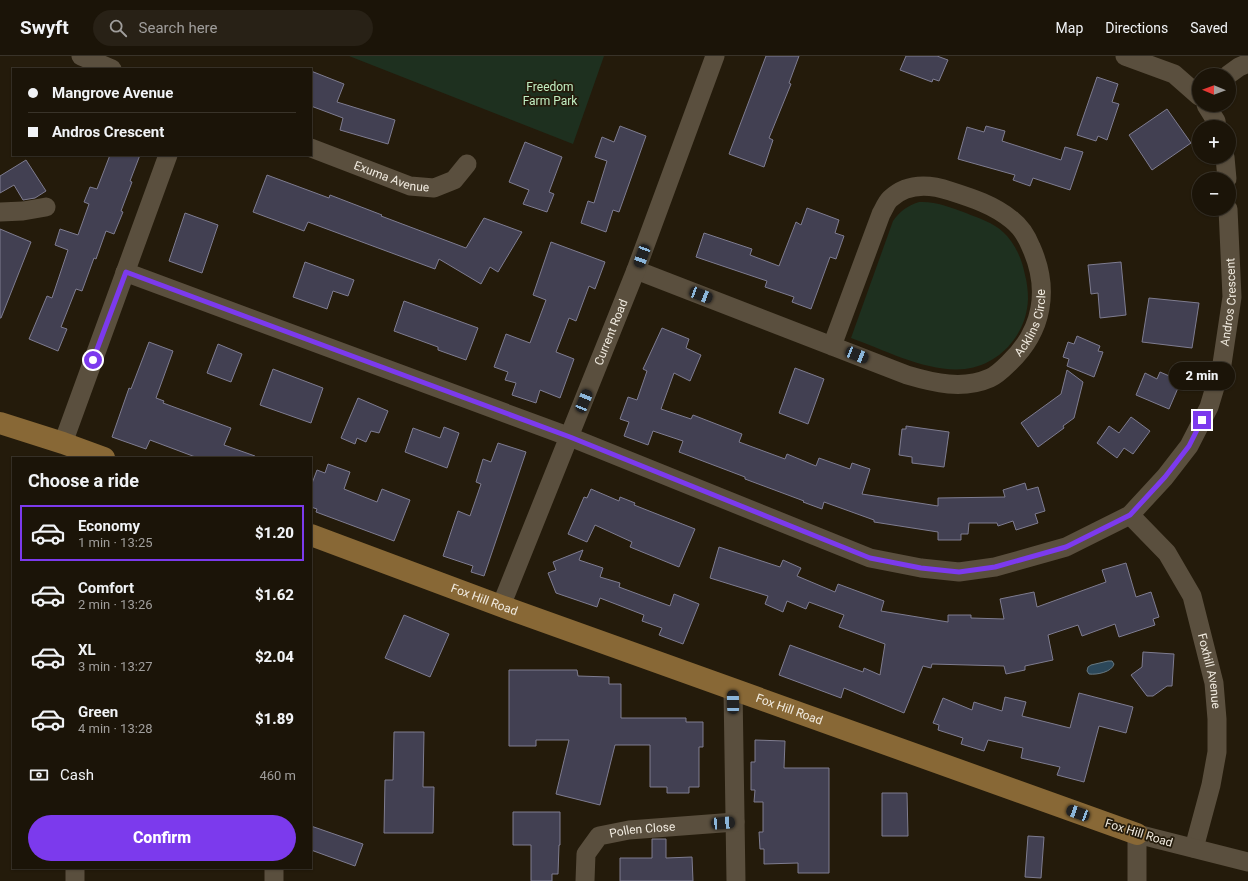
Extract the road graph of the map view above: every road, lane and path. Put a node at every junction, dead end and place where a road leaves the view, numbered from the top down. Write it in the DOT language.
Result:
graph roads {
  1 [pos="81,56"];
  2 [pos="715,56"];
  3 [pos="1125,56"];
  4 [pos="1248,63"];
  5 [pos="110,68"];
  6 [pos="1236,69"];
  7 [pos="1192,90"];
  8 [pos="312,148"];
  9 [pos="168,156"];
  10 [pos="467,164"];
  11 [pos="46,207"];
  12 [pos="0,212"];
  13 [pos="1228,216"];
  14 [pos="636,270"];
  15 [pos="126,272"];
  16 [pos="832,346"];
  17 [pos="0,422"];
  18 [pos="570,437"];
  19 [pos="63,443"];
  20 [pos="101,457"];
  21 [pos="1130,515"];
  22 [pos="312,535"];
  23 [pos="501,606"];
  24 [pos="733,689"];
  25 [pos="735,822"];
  26 [pos="1137,834"];
  27 [pos="1194,848"];
  28 [pos="1248,862"];
  29 [pos="75,869"];
  30 [pos="274,869"];
  31 [pos="75,881"];
  32 [pos="274,881"];
  33 [pos="585,881"];
  34 [pos="736,881"];
  35 [pos="1137,881"];
  1 -- 5 [label="street"];
  2 -- 14 [label="street, Current Road"];
  3 -- 7 [label="street"];
  4 -- 6 [label="street"];
  8 -- 10 [label="street, Exuma Avenue"];
  9 -- 15 [label="street"];
  11 -- 12 [label="street"];
  13 -- 21 [label="street, Andros Crescent"];
  14 -- 16 [label="street, Acklins Circle"];
  14 -- 18 [label="street, Current Road"];
  15 -- 18 [label="street, Andros Crescent"];
  15 -- 19 [label="street"];
  16 -- 16 [label="street, Acklins Circle"];
  17 -- 19 [label="main road"];
  18 -- 21 [label="street, Andros Crescent"];
  18 -- 23 [label="street, Current Road"];
  19 -- 20 [label="main road"];
  21 -- 27 [label="street, Foxhill Avenue"];
  22 -- 23 [label="main road, Fox Hill Road"];
  23 -- 24 [label="main road, Fox Hill Road"];
  24 -- 25 [label="street"];
  24 -- 26 [label="main road, Fox Hill Road"];
  25 -- 33 [label="street, Pollen Close"];
  25 -- 34 [label="street"];
  26 -- 27 [label="street, Fox Hill Road"];
  26 -- 35 [label="street"];
  27 -- 28 [label="street, Fox Hill Road"];
  29 -- 31 [label="street"];
  30 -- 32 [label="street"];
}
